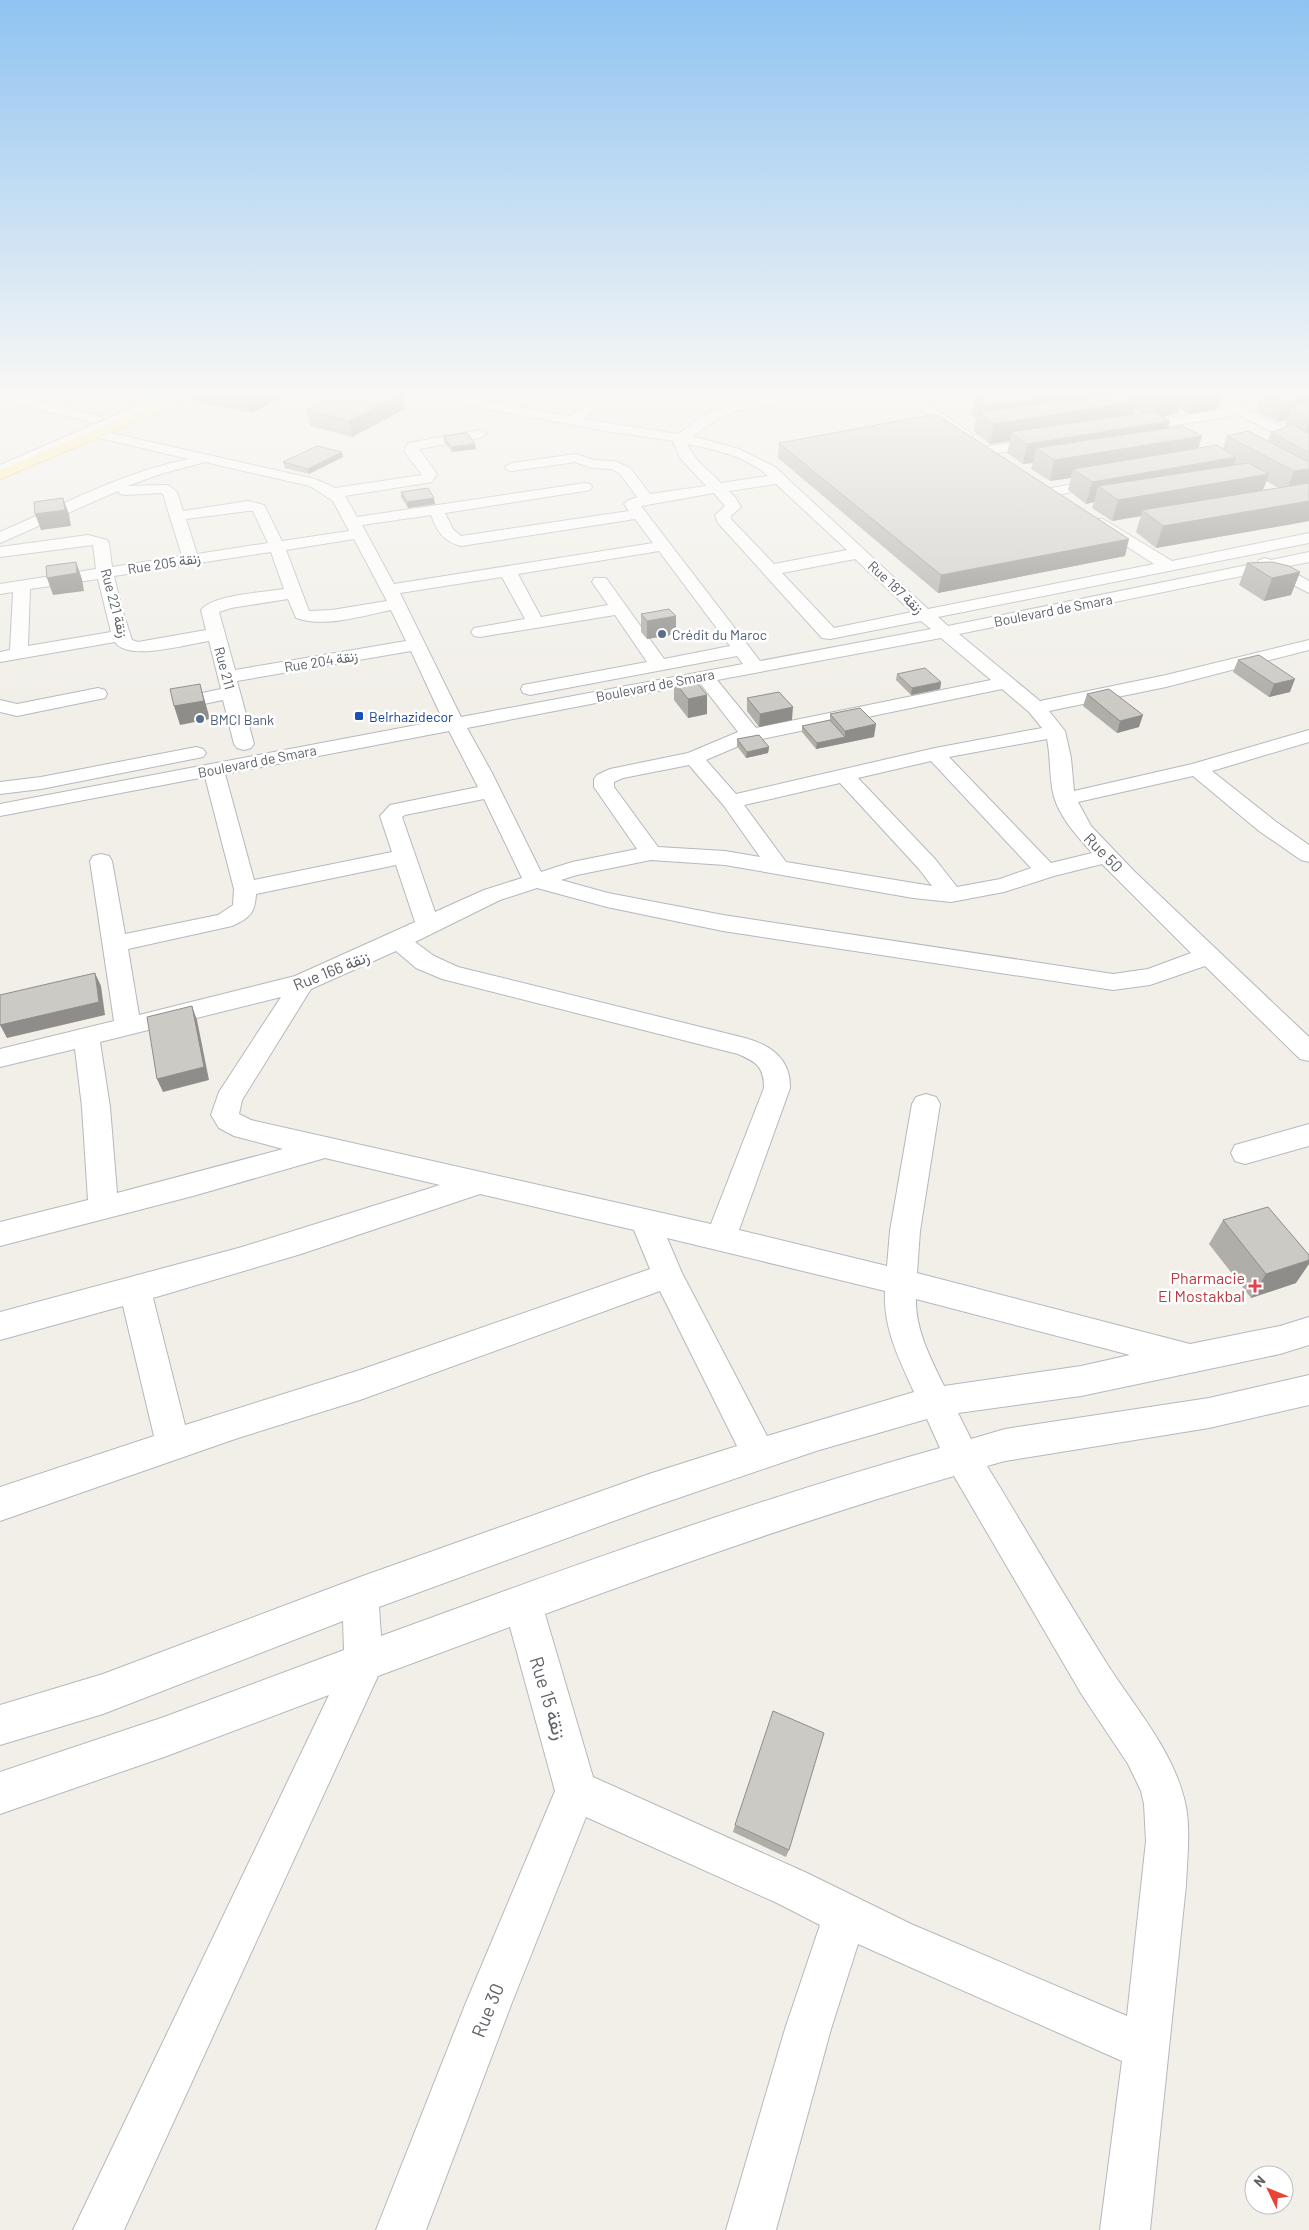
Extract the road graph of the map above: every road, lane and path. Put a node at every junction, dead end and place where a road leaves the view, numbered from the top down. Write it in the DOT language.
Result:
graph roads {
  1 [pos="96,494"];
  2 [pos="171,494"];
  3 [pos="334,494"];
  4 [pos="497,494"];
  5 [pos="635,494"];
  6 [pos="694,494"];
  7 [pos="724,494"];
  8 [pos="795,494"];
  9 [pos="1055,494"];
  10 [pos="1068,502"];
  11 [pos="640,505"];
  12 [pos="436,510"];
  13 [pos="1084,513"];
  14 [pos="178,516"];
  15 [pos="0,525"];
  16 [pos="1128,526"];
  17 [pos="355,528"];
  18 [pos="18,529"];
  19 [pos="1109,529"];
  20 [pos="0,538"];
  21 [pos="1309,538"];
  22 [pos="277,546"];
  23 [pos="662,546"];
  24 [pos="1244,550"];
  25 [pos="0,552"];
  26 [pos="859,553"];
  27 [pos="1309,557"];
  28 [pos="190,559"];
  29 [pos="1169,566"];
  30 [pos="1270,566"];
  31 [pos="769,570"];
  32 [pos="508,572"];
  33 [pos="105,573"];
  34 [pos="600,582"];
  35 [pos="22,586"];
  36 [pos="1309,588"];
  37 [pos="0,589"];
  38 [pos="294,594"];
  39 [pos="393,597"];
  40 [pos="618,609"];
  41 [pos="924,614"];
  42 [pos="536,623"];
  43 [pos="480,632"];
  44 [pos="943,632"];
  45 [pos="216,634"];
  46 [pos="830,634"];
  47 [pos="122,635"];
  48 [pos="810,638"];
  49 [pos="416,645"];
  50 [pos="761,646"];
  51 [pos="1309,646"];
  52 [pos="741,650"];
  53 [pos="1290,651"];
  54 [pos="19,654"];
  55 [pos="0,657"];
  56 [pos="1309,663"];
  57 [pos="659,665"];
  58 [pos="755,667"];
  59 [pos="704,676"];
  60 [pos="1004,683"];
  61 [pos="229,685"];
  62 [pos="514,692"];
  63 [pos="98,694"];
  64 [pos="190,701"];
  65 [pos="465,702"];
  66 [pos="9,708"];
  67 [pos="1036,708"];
  68 [pos="427,709"];
  69 [pos="450,714"];
  70 [pos="0,722"];
  71 [pos="1055,730"];
  72 [pos="750,735"];
  73 [pos="1309,736"];
  74 [pos="263,740"];
  75 [pos="244,744"];
  76 [pos="935,754"];
  77 [pos="218,756"];
  78 [pos="694,758"];
  79 [pos="1197,769"];
  80 [pos="844,775"];
  81 [pos="0,788"];
  82 [pos="490,791"];
  83 [pos="1065,799"];
  84 [pos="731,802"];
  85 [pos="0,810"];
  86 [pos="1307,852"];
  87 [pos="651,853"];
  88 [pos="404,856"];
  89 [pos="1106,856"];
  90 [pos="101,861"];
  91 [pos="778,867"];
  92 [pos="1046,871"];
  93 [pos="534,880"];
  94 [pos="245,889"];
  95 [pos="951,895"];
  96 [pos="428,926"];
  97 [pos="398,942"];
  98 [pos="115,944"];
  99 [pos="1208,955"];
  100 [pos="302,983"];
  101 [pos="128,1025"];
  102 [pos="86,1036"];
  103 [pos="1309,1052"];
  104 [pos="0,1058"];
  105 [pos="926,1104"];
  106 [pos="1309,1135"];
  107 [pos="322,1148"];
  108 [pos="1245,1153"];
  109 [pos="480,1183"];
  110 [pos="103,1208"];
  111 [pos="645,1221"];
  112 [pos="0,1234"];
  113 [pos="721,1238"];
  114 [pos="668,1275"];
  115 [pos="901,1282"];
  116 [pos="135,1290"];
  117 [pos="0,1326"];
  118 [pos="1309,1331"];
  119 [pos="1191,1358"];
  120 [pos="1309,1390"];
  121 [pos="934,1402"];
  122 [pos="173,1446"];
  123 [pos="758,1453"];
  124 [pos="962,1457"];
  125 [pos="0,1504"];
  126 [pos="360,1596"];
  127 [pos="523,1604"];
  128 [pos="364,1663"];
  129 [pos="0,1724"];
  130 [pos="576,1791"];
  131 [pos="0,1793"];
  132 [pos="845,1915"];
  133 [pos="1147,2048"];
  134 [pos="98,2230"];
  135 [pos="400,2230"];
  136 [pos="750,2230"];
  137 [pos="1124,2230"];
  1 -- 18 [label="street"];
  2 -- 14 [label="street"];
  3 -- 17 [label="street"];
  4 -- 12 [label="street, Rue 205 زنقة"];
  5 -- 11 [label="street"];
  6 -- 11 [label="street"];
  7 -- 31 [label="street"];
  8 -- 26 [label="street, Rue 187 زنقة"];
  9 -- 10 [label="street"];
  11 -- 12 [label="street"];
  11 -- 23 [label="street"];
  12 -- 17 [label="street, Rue 205 زنقة"];
  13 -- 19 [label="street"];
  14 -- 22 [label="street"];
  14 -- 28 [label="street"];
  15 -- 18 [label="street"];
  16 -- 19 [label="street"];
  17 -- 22 [label="street, Rue 205 زنقة"];
  17 -- 39 [label="street"];
  18 -- 20 [label="street"];
  19 -- 29 [label="street"];
  21 -- 24 [label="street, Boulevard de Smara"];
  22 -- 28 [label="street, Rue 205 زنقة"];
  22 -- 38 [label="street"];
  23 -- 32 [label="street"];
  23 -- 52 [label="street"];
  24 -- 29 [label="street, Boulevard de Smara"];
  24 -- 30 [label="street"];
  25 -- 33 [label="street, Rue 221 زنقة"];
  26 -- 31 [label="street"];
  26 -- 41 [label="street, Rue 187 زنقة"];
  27 -- 30 [label="street, Boulevard de Smara"];
  28 -- 33 [label="street, Rue 205 زنقة"];
  29 -- 41 [label="street, Boulevard de Smara"];
  30 -- 36 [label="street"];
  30 -- 44 [label="street, Boulevard de Smara"];
  31 -- 46 [label="street"];
  32 -- 39 [label="street"];
  32 -- 42 [label="street"];
  33 -- 35 [label="street, Rue 205 زنقة"];
  33 -- 47 [label="street, Rue 221 زنقة"];
  34 -- 40 [label="street"];
  35 -- 37 [label="street, Rue 205 زنقة"];
  35 -- 54 [label="street"];
  38 -- 39 [label="street"];
  38 -- 45 [label="street, Rue 211"];
  39 -- 49 [label="street"];
  40 -- 42 [label="street"];
  40 -- 57 [label="street"];
  41 -- 44 [label="street, Rue 187 زنقة"];
  41 -- 46 [label="street, Boulevard de Smara"];
  42 -- 43 [label="street"];
  44 -- 58 [label="street, Boulevard de Smara"];
  44 -- 60 [label="street, Rue 50"];
  45 -- 47 [label="street, Rue 221 زنقة"];
  45 -- 61 [label="street, Rue 211"];
  46 -- 48 [label="street, Boulevard de Smara"];
  47 -- 54 [label="street"];
  49 -- 61 [label="street, Rue 204 زنقة"];
  49 -- 69 [label="street"];
  50 -- 52 [label="street, Boulevard de Smara"];
  51 -- 53 [label="street"];
  52 -- 57 [label="street, Boulevard de Smara"];
  52 -- 58 [label="street"];
  53 -- 56 [label="street"];
  53 -- 67 [label="street"];
  54 -- 55 [label="street"];
  57 -- 62 [label="street, Boulevard de Smara"];
  58 -- 59 [label="street, Boulevard de Smara"];
  59 -- 69 [label="street, Boulevard de Smara"];
  59 -- 72 [label="street"];
  60 -- 67 [label="street, Rue 50"];
  60 -- 72 [label="street"];
  61 -- 64 [label="street, Rue 204 زنقة"];
  61 -- 75 [label="street, Rue 211"];
  63 -- 66 [label="street"];
  65 -- 69 [label="street, Boulevard de Smara"];
  66 -- 70 [label="street"];
  67 -- 71 [label="street, Rue 50"];
  68 -- 69 [label="street, Boulevard de Smara"];
  69 -- 77 [label="street, Boulevard de Smara"];
  69 -- 82 [label="street"];
  71 -- 76 [label="street"];
  71 -- 83 [label="street, Rue 50"];
  72 -- 78 [label="street"];
  73 -- 79 [label="street"];
  74 -- 75 [label="street, Boulevard de Smara"];
  75 -- 77 [label="street, Boulevard de Smara"];
  76 -- 80 [label="street"];
  76 -- 92 [label="street"];
  77 -- 81 [label="street, Boulevard de Smara"];
  77 -- 85 [label="street, Boulevard de Smara"];
  77 -- 94 [label="street"];
  78 -- 84 [label="street"];
  78 -- 87 [label="street"];
  79 -- 83 [label="street"];
  79 -- 86 [label="street"];
  80 -- 84 [label="street"];
  80 -- 95 [label="street"];
  82 -- 88 [label="street"];
  82 -- 93 [label="street"];
  83 -- 89 [label="street, Rue 50"];
  84 -- 91 [label="street"];
  87 -- 91 [label="street, Rue 166 زنقة"];
  87 -- 93 [label="street, Rue 166 زنقة"];
  88 -- 94 [label="street"];
  88 -- 96 [label="street"];
  89 -- 92 [label="street, Rue 166 زنقة"];
  89 -- 99 [label="street, Rue 50"];
  90 -- 98 [label="street"];
  91 -- 95 [label="street, Rue 166 زنقة"];
  92 -- 95 [label="street, Rue 166 زنقة"];
  93 -- 96 [label="street, Rue 166 زنقة"];
  93 -- 99 [label="street"];
  94 -- 98 [label="street"];
  96 -- 97 [label="street, Rue 166 زنقة"];
  97 -- 100 [label="street, Rue 166 زنقة"];
  97 -- 113 [label="street"];
  98 -- 101 [label="street"];
  99 -- 103 [label="street, Rue 50"];
  100 -- 101 [label="street, Rue 166 زنقة"];
  100 -- 107 [label="street"];
  101 -- 102 [label="street, Rue 166 زنقة"];
  102 -- 104 [label="street, Rue 166 زنقة"];
  102 -- 110 [label="street"];
  105 -- 115 [label="street"];
  106 -- 108 [label="street"];
  107 -- 109 [label="street"];
  107 -- 110 [label="street"];
  109 -- 111 [label="street"];
  109 -- 116 [label="street"];
  110 -- 112 [label="street"];
  111 -- 113 [label="street"];
  111 -- 114 [label="street"];
  113 -- 115 [label="street"];
  114 -- 122 [label="street"];
  114 -- 123 [label="street"];
  115 -- 119 [label="street"];
  115 -- 121 [label="street"];
  116 -- 117 [label="street"];
  116 -- 122 [label="street"];
  118 -- 119 [label="street"];
  119 -- 121 [label="street"];
  120 -- 124 [label="street"];
  121 -- 123 [label="street"];
  121 -- 124 [label="street"];
  122 -- 125 [label="street"];
  123 -- 126 [label="street"];
  124 -- 127 [label="street"];
  124 -- 133 [label="street"];
  126 -- 128 [label="street"];
  126 -- 129 [label="street"];
  127 -- 128 [label="street"];
  127 -- 130 [label="street, Rue 15 زنقة"];
  128 -- 131 [label="street"];
  128 -- 134 [label="street"];
  130 -- 132 [label="street"];
  130 -- 135 [label="street, Rue 30"];
  132 -- 133 [label="street"];
  132 -- 136 [label="street"];
  133 -- 137 [label="street"];
}
